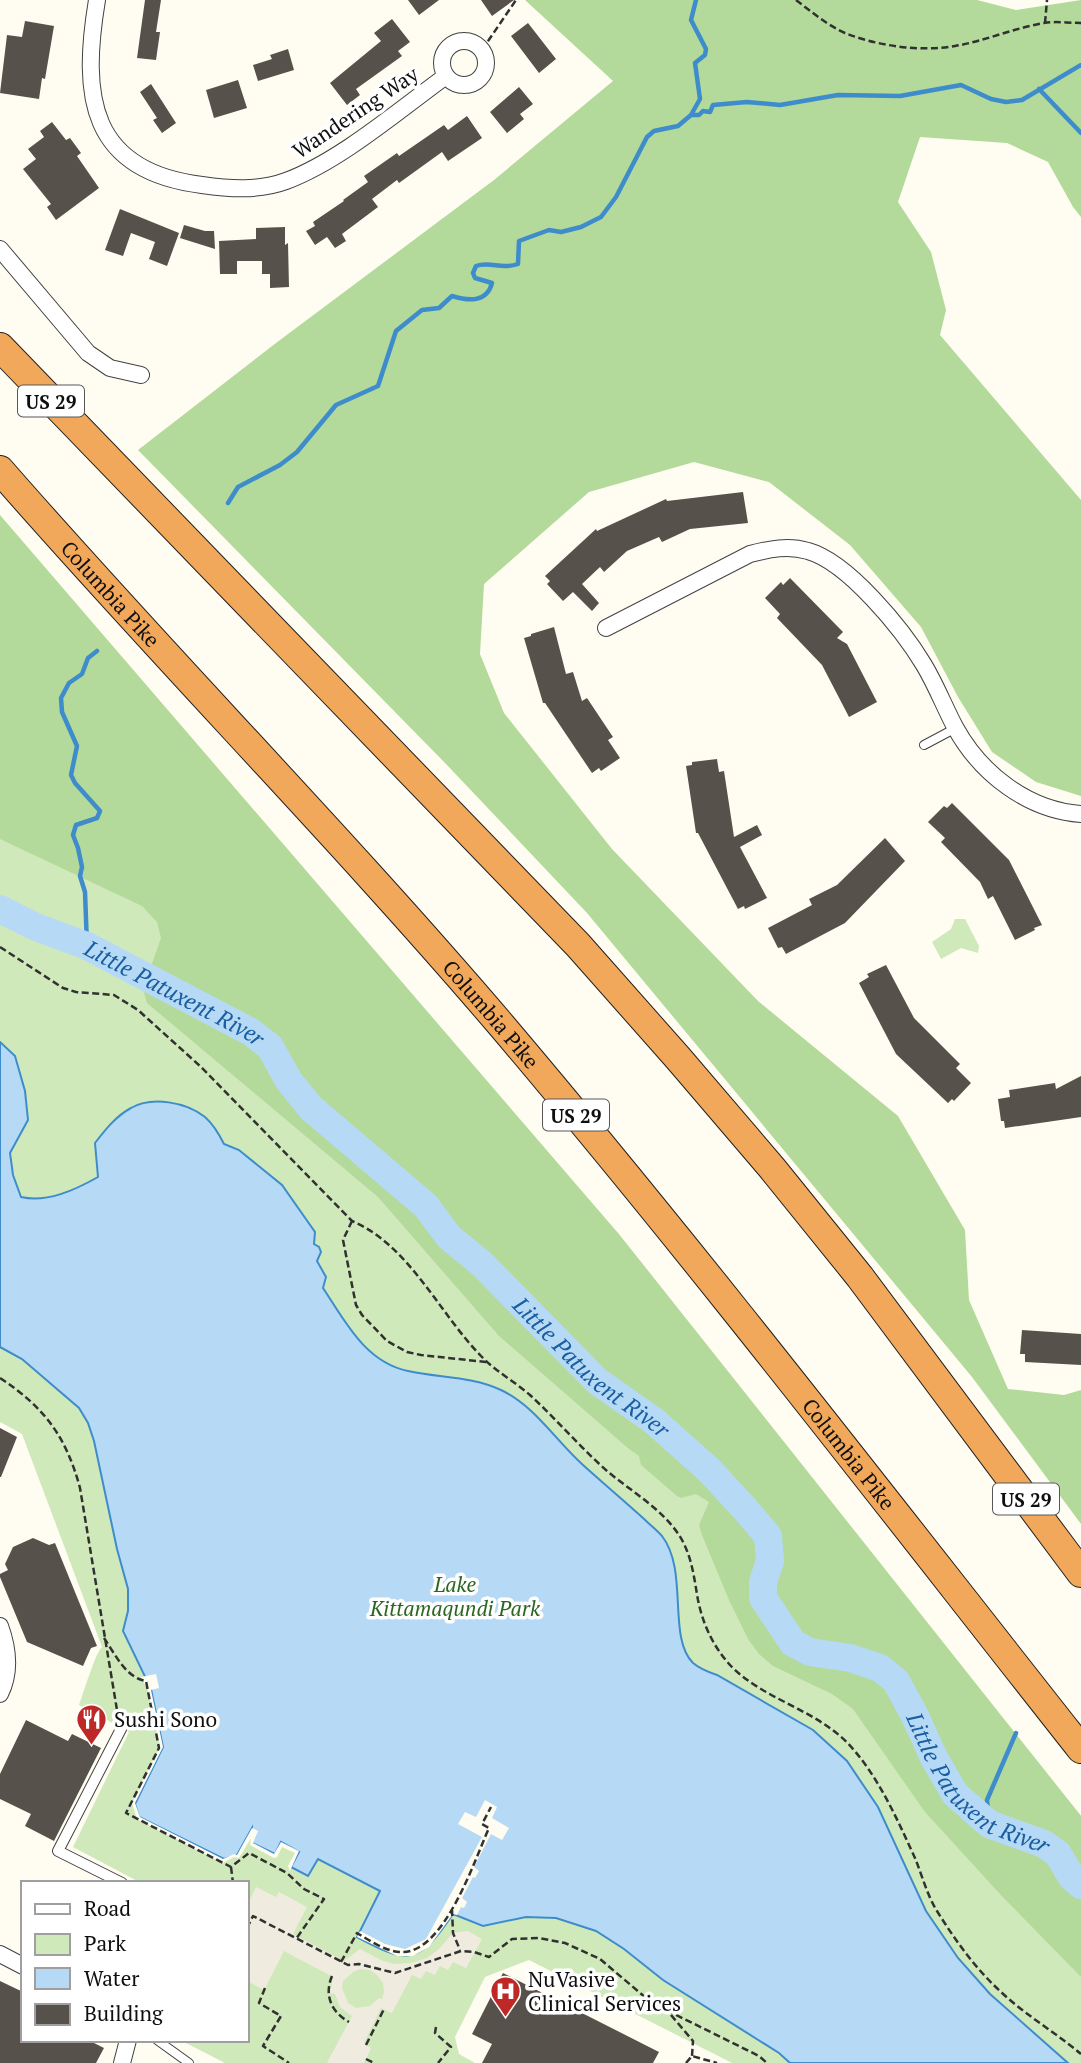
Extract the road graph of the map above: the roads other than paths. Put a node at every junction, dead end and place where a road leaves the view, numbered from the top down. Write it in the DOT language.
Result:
graph roads {
  1 [pos="97,0"];
  2 [pos="446,76"];
  3 [pos="0,249"];
  4 [pos="0,347"];
  5 [pos="141,374"];
  6 [pos="0,470"];
  7 [pos="606,628"];
  8 [pos="956,728"];
  9 [pos="924,745"];
  10 [pos="1081,814"];
  11 [pos="1081,1573"];
  12 [pos="0,1626"];
  13 [pos="0,1694"];
  14 [pos="121,1729"];
  15 [pos="1081,1749"];
  16 [pos="118,1881"];
  17 [pos="0,1954"];
  18 [pos="21,1965"];
  19 [pos="129,2042"];
  20 [pos="159,2042"];
  21 [pos="178,2060"];
  22 [pos="122,2063"];
  23 [pos="189,2063"];
  1 -- 2 [label="street, Wandering Way"];
  2 -- 2 [label="street, Wandering Way"];
  3 -- 5 [label="street"];
  4 -- 11 [label="highway, US 29"];
  6 -- 15 [label="highway, Columbia Pike / US 29"];
  7 -- 8 [label="street"];
  8 -- 9 [label="lane"];
  8 -- 10 [label="street"];
  12 -- 13 [label="street"];
  14 -- 16 [label="street"];
  17 -- 18 [label="street"];
  19 -- 22 [label="street"];
  20 -- 21 [label="lane"];
  21 -- 23 [label="lane"];
}
